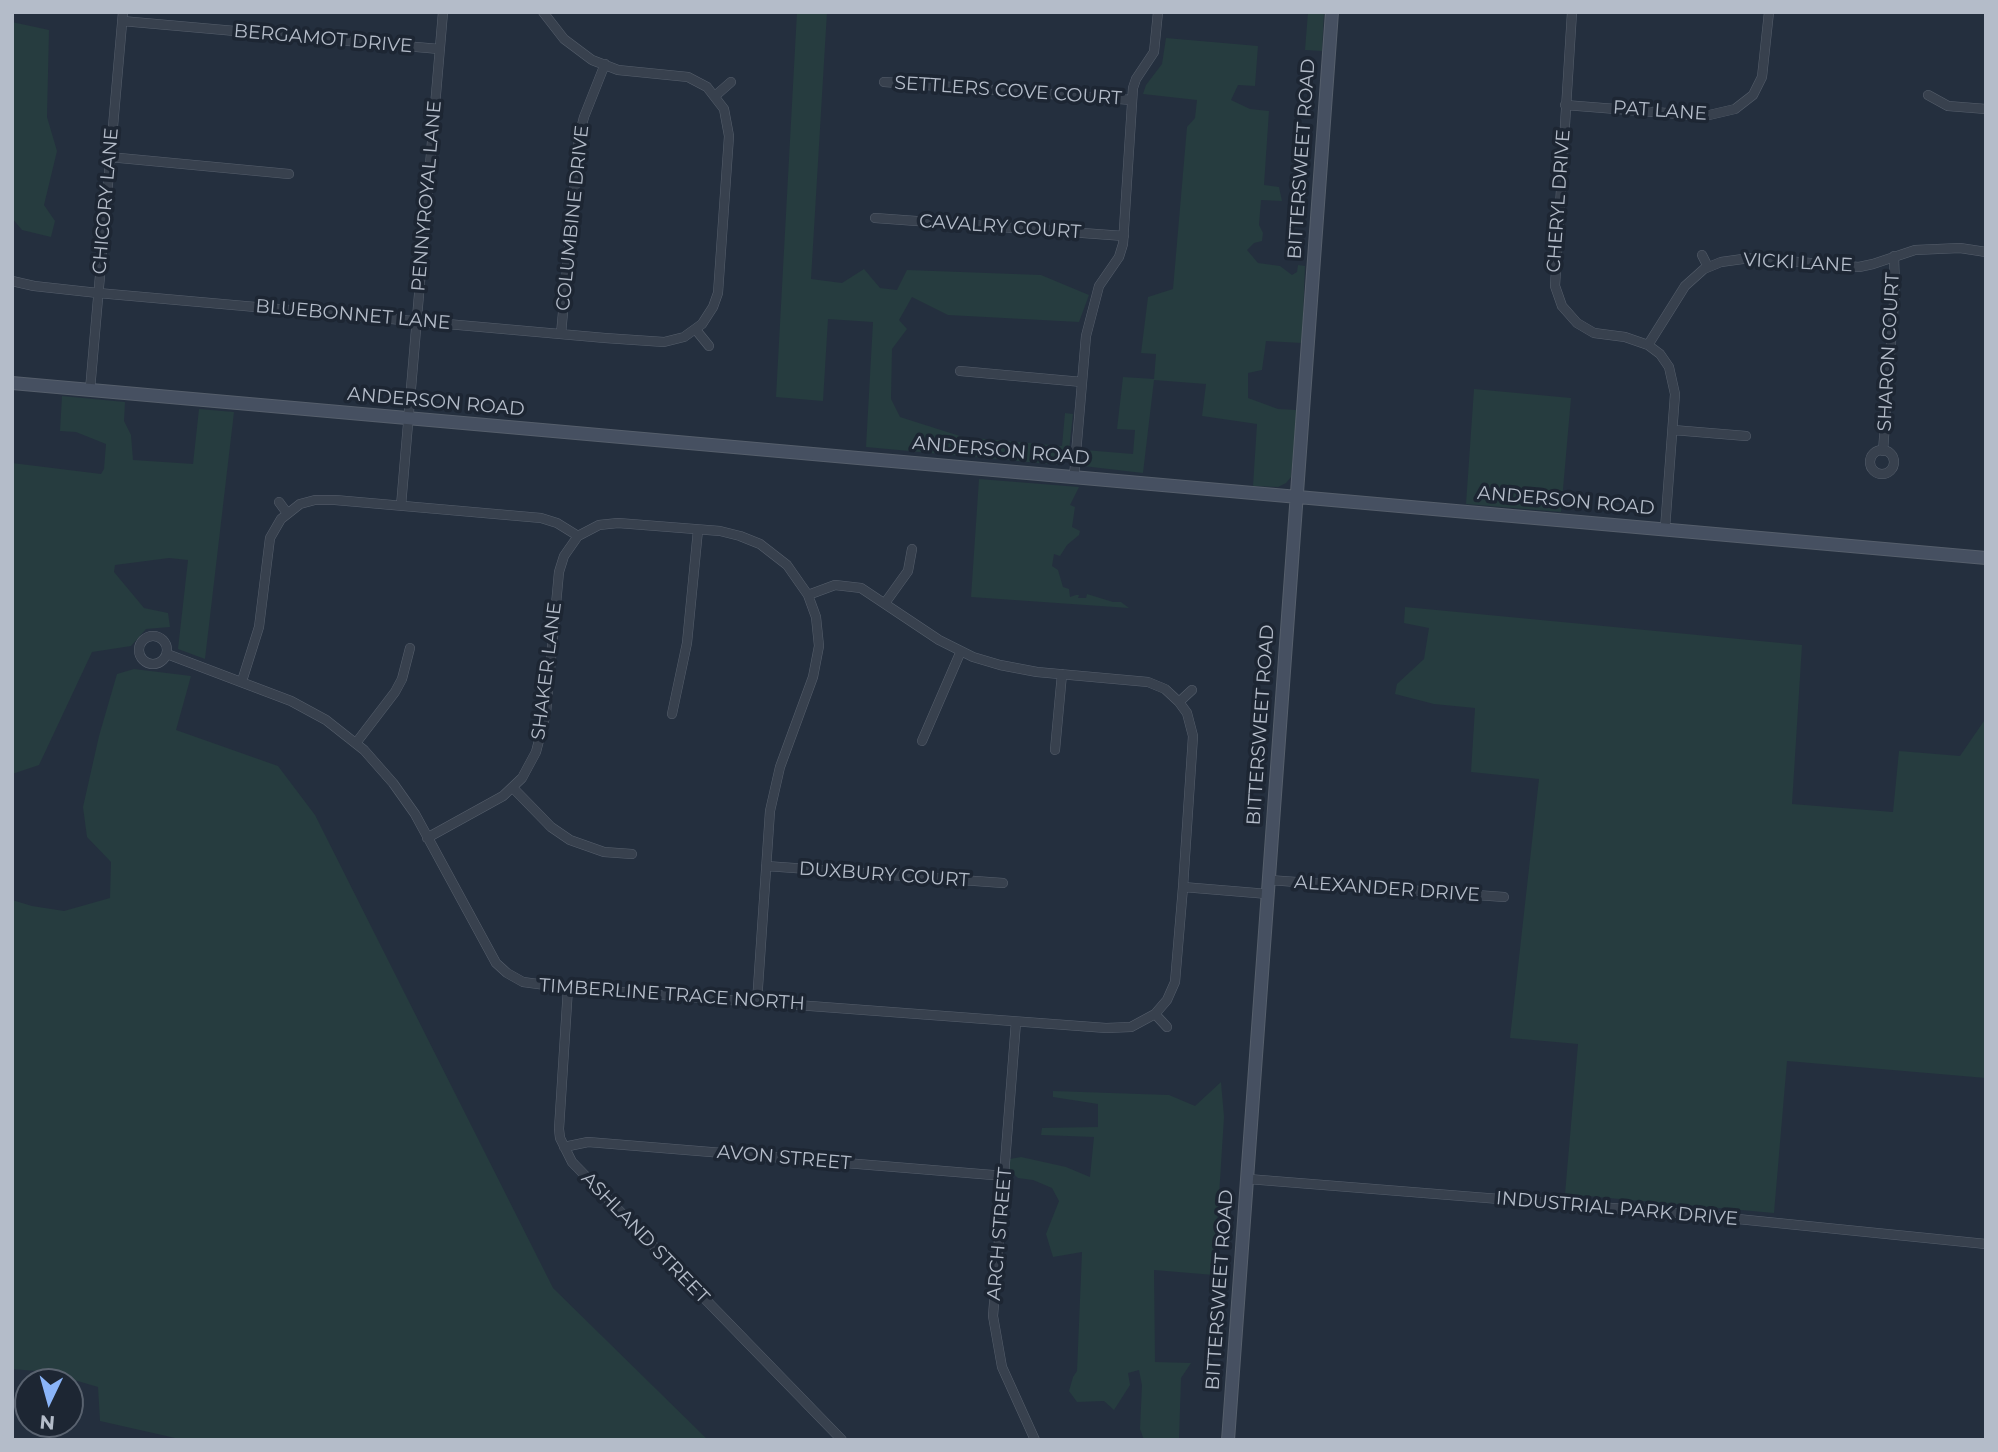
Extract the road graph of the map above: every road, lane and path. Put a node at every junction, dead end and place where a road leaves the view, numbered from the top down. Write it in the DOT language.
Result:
graph roads {
  1 [pos="443,12"];
  2 [pos="543,12"];
  3 [pos="1158,12"];
  4 [pos="1332,12"];
  5 [pos="1572,12"];
  6 [pos="1769,15"];
  7 [pos="122,17"];
  8 [pos="439,49"];
  9 [pos="605,64"];
  10 [pos="731,82"];
  11 [pos="884,82"];
  12 [pos="1928,95"];
  13 [pos="715,96"];
  14 [pos="1132,100"];
  15 [pos="1566,105"];
  16 [pos="1986,109"];
  17 [pos="109,157"];
  18 [pos="289,174"];
  19 [pos="875,218"];
  20 [pos="1124,236"];
  21 [pos="1986,252"];
  22 [pos="1702,256"];
  23 [pos="1894,256"];
  24 [pos="1708,267"];
  25 [pos="12,281"];
  26 [pos="98,293"];
  27 [pos="1565,311"];
  28 [pos="1555,319"];
  29 [pos="416,321"];
  30 [pos="694,331"];
  31 [pos="561,334"];
  32 [pos="1648,345"];
  33 [pos="709,346"];
  34 [pos="960,371"];
  35 [pos="1082,382"];
  36 [pos="12,383"];
  37 [pos="90,390"];
  38 [pos="408,419"];
  39 [pos="1673,430"];
  40 [pos="1746,436"];
  41 [pos="1883,450"];
  42 [pos="1074,477"];
  43 [pos="1297,496"];
  44 [pos="279,502"];
  45 [pos="401,506"];
  46 [pos="284,516"];
  47 [pos="1665,529"];
  48 [pos="698,530"];
  49 [pos="578,536"];
  50 [pos="912,550"];
  51 [pos="1986,558"];
  52 [pos="808,595"];
  53 [pos="886,603"];
  54 [pos="410,648"];
  55 [pos="961,651"];
  56 [pos="167,654"];
  57 [pos="1062,674"];
  58 [pos="242,681"];
  59 [pos="1192,690"];
  60 [pos="1179,702"];
  61 [pos="673,714"];
  62 [pos="922,741"];
  63 [pos="356,743"];
  64 [pos="1055,750"];
  65 [pos="513,788"];
  66 [pos="427,838"];
  67 [pos="632,853"];
  68 [pos="766,866"];
  69 [pos="1003,883"];
  70 [pos="1183,887"];
  71 [pos="1269,887"];
  72 [pos="1504,897"];
  73 [pos="568,988"];
  74 [pos="757,1002"];
  75 [pos="1155,1014"];
  76 [pos="1016,1021"];
  77 [pos="1167,1027"];
  78 [pos="564,1147"];
  79 [pos="1005,1176"];
  80 [pos="1248,1179"];
  81 [pos="1986,1244"];
  82 [pos="842,1440"];
  83 [pos="1035,1440"];
  84 [pos="1228,1440"];
  1 -- 8 [label="street, PENNYROYAL LANE"];
  2 -- 9 [label="street"];
  3 -- 14 [label="street"];
  4 -- 43 [label="street, BITTERSWEET ROAD"];
  5 -- 15 [label="street, CHERYL DRIVE"];
  6 -- 15 [label="street, PAT LANE"];
  7 -- 8 [label="street, BERGAMOT DRIVE"];
  7 -- 17 [label="street, CHICORY LANE"];
  8 -- 29 [label="street, PENNYROYAL LANE"];
  9 -- 13 [label="street"];
  9 -- 31 [label="street, COLUMBINE DRIVE"];
  10 -- 13 [label="street"];
  11 -- 14 [label="street, SETTLERS COVE COURT"];
  12 -- 16 [label="street"];
  13 -- 30 [label="street"];
  14 -- 20 [label="street"];
  15 -- 27 [label="street, CHERYL DRIVE"];
  17 -- 18 [label="street"];
  17 -- 26 [label="street, CHICORY LANE"];
  19 -- 20 [label="street, CAVALRY COURT"];
  20 -- 35 [label="street"];
  21 -- 23 [label="street, VICKI LANE"];
  22 -- 24 [label="street"];
  23 -- 24 [label="street, VICKI LANE"];
  23 -- 41 [label="street, SHARON COURT"];
  24 -- 32 [label="street, VICKI LANE"];
  25 -- 26 [label="street, BLUEBONNET LANE"];
  26 -- 29 [label="street, BLUEBONNET LANE"];
  26 -- 37 [label="street, CHICORY LANE"];
  27 -- 28 [label="street"];
  27 -- 32 [label="street"];
  29 -- 31 [label="street, BLUEBONNET LANE"];
  29 -- 38 [label="street, PENNYROYAL LANE"];
  30 -- 31 [label="street, BLUEBONNET LANE"];
  30 -- 33 [label="street"];
  32 -- 39 [label="street"];
  34 -- 35 [label="street"];
  35 -- 42 [label="street"];
  36 -- 37 [label="street, ANDERSON ROAD"];
  37 -- 38 [label="street, ANDERSON ROAD"];
  38 -- 42 [label="street, ANDERSON ROAD"];
  38 -- 45 [label="street, PENNYROYAL LANE"];
  39 -- 40 [label="street"];
  39 -- 47 [label="street"];
  41 -- 41 [label="street, SHARON COURT"];
  42 -- 43 [label="street, ANDERSON ROAD"];
  43 -- 47 [label="street, ANDERSON ROAD"];
  43 -- 71 [label="street, BITTERSWEET ROAD"];
  44 -- 46 [label="street"];
  45 -- 46 [label="street"];
  45 -- 49 [label="street"];
  46 -- 58 [label="street"];
  47 -- 51 [label="street, ANDERSON ROAD"];
  48 -- 49 [label="street"];
  48 -- 52 [label="street"];
  48 -- 61 [label="street"];
  49 -- 65 [label="street, SHAKER LANE"];
  50 -- 53 [label="street"];
  52 -- 53 [label="street"];
  52 -- 68 [label="street"];
  53 -- 55 [label="street"];
  54 -- 63 [label="street"];
  55 -- 57 [label="street"];
  55 -- 62 [label="street"];
  56 -- 58 [label="street, TIMBERLINE TRACE NORTH"];
  57 -- 60 [label="street"];
  57 -- 64 [label="street"];
  58 -- 63 [label="street, TIMBERLINE TRACE NORTH"];
  59 -- 60 [label="street"];
  60 -- 70 [label="street"];
  63 -- 66 [label="street, TIMBERLINE TRACE NORTH"];
  65 -- 66 [label="street, SHAKER LANE"];
  65 -- 67 [label="street"];
  66 -- 73 [label="street, TIMBERLINE TRACE NORTH"];
  68 -- 69 [label="street, DUXBURY COURT"];
  68 -- 74 [label="street"];
  70 -- 71 [label="street, ALEXANDER DRIVE"];
  70 -- 75 [label="street"];
  71 -- 72 [label="street, ALEXANDER DRIVE"];
  71 -- 80 [label="street, BITTERSWEET ROAD"];
  73 -- 74 [label="street, TIMBERLINE TRACE NORTH"];
  73 -- 78 [label="street, ASHLAND STREET"];
  74 -- 76 [label="street, TIMBERLINE TRACE NORTH"];
  75 -- 76 [label="street, TIMBERLINE TRACE NORTH"];
  75 -- 77 [label="street"];
  76 -- 79 [label="street, ARCH STREET"];
  78 -- 79 [label="street, AVON STREET"];
  78 -- 82 [label="street, ASHLAND STREET"];
  79 -- 83 [label="street, ARCH STREET"];
  80 -- 81 [label="street, INDUSTRIAL PARK DRIVE"];
  80 -- 84 [label="street, BITTERSWEET ROAD"];
}
